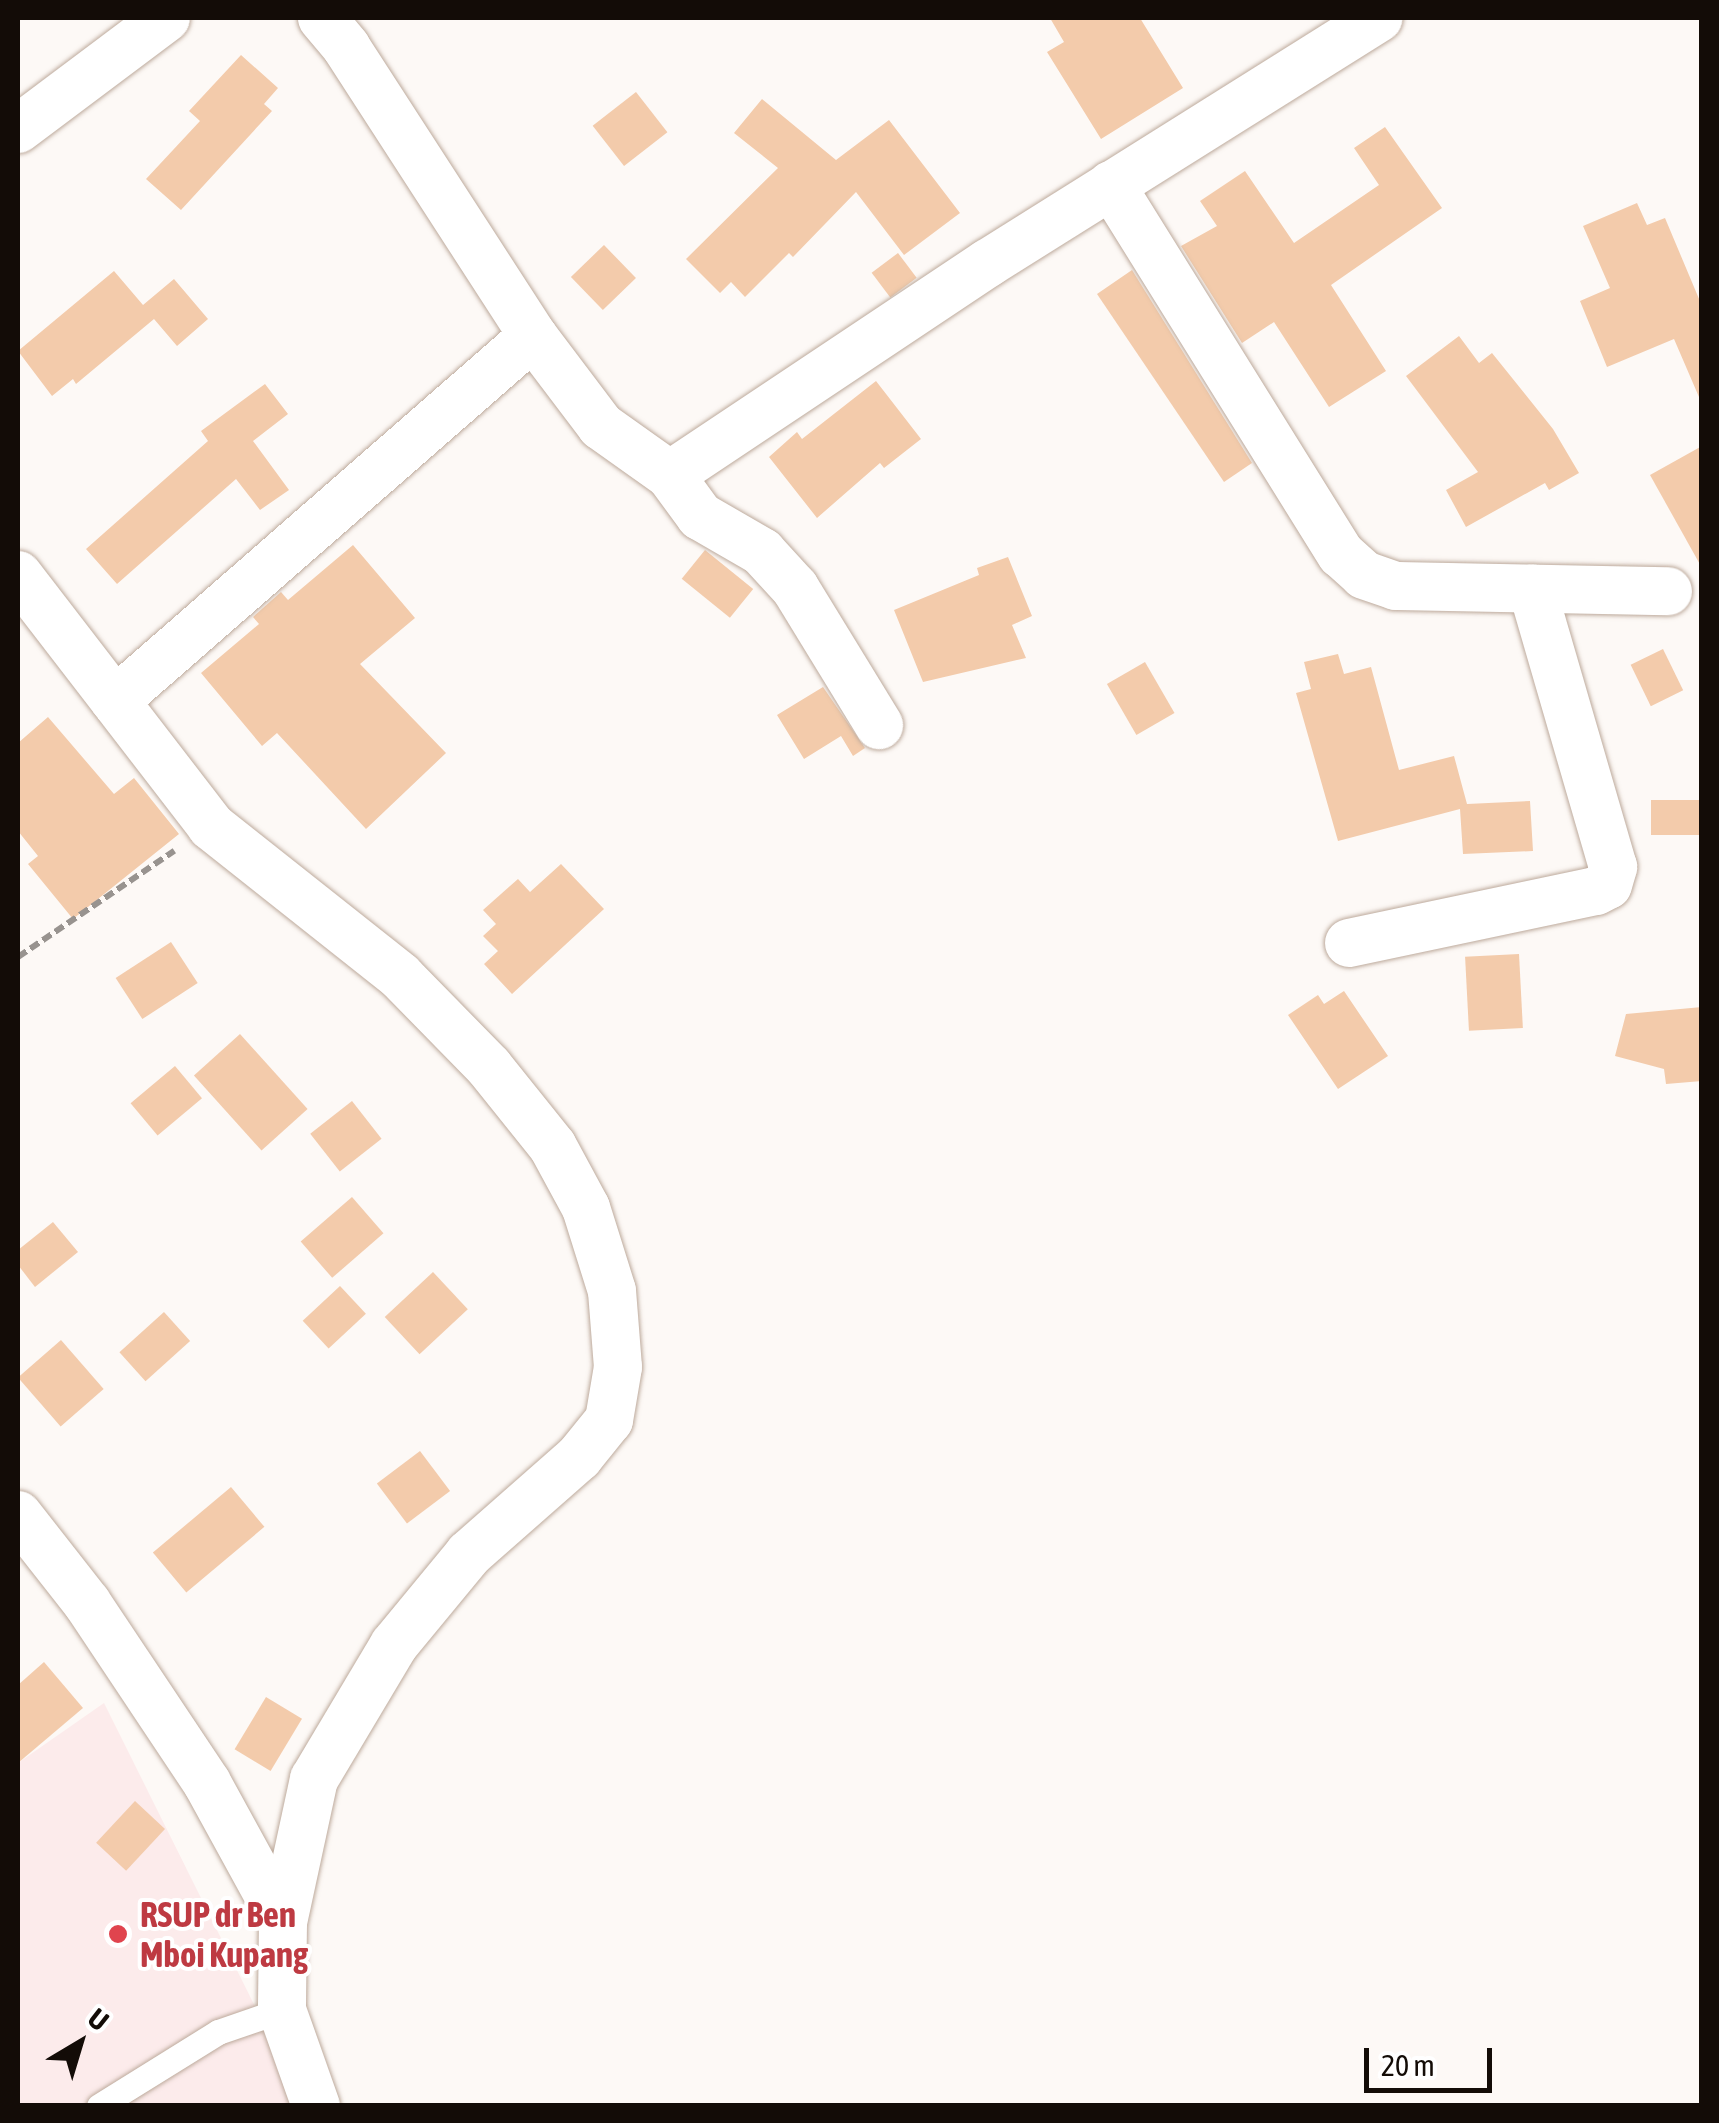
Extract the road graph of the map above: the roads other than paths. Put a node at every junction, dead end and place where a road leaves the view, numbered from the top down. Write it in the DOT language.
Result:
graph roads {
  1 [pos="166,18"];
  2 [pos="322,18"];
  3 [pos="1378,18"];
  4 [pos="18,129"];
  5 [pos="1111,185"];
  6 [pos="533,336"];
  7 [pos="670,475"];
  8 [pos="18,575"];
  9 [pos="1532,589"];
  10 [pos="1668,591"];
  11 [pos="115,700"];
  12 [pos="879,724"];
  13 [pos="1349,943"];
  14 [pos="18,1516"];
  15 [pos="283,1922"];
  16 [pos="282,2010"];
  17 [pos="99,2106"];
  18 [pos="316,2106"];
  1 -- 4 [label="street"];
  2 -- 6 [label="street"];
  3 -- 5 [label="street"];
  5 -- 7 [label="street"];
  5 -- 9 [label="street"];
  6 -- 7 [label="street"];
  6 -- 11 [label="street"];
  7 -- 12 [label="street"];
  8 -- 11 [label="street"];
  9 -- 10 [label="street"];
  9 -- 13 [label="street"];
  11 -- 15 [label="street"];
  14 -- 15 [label="street"];
  15 -- 16 [label="street"];
  16 -- 17 [label="lane"];
  16 -- 18 [label="street"];
}
